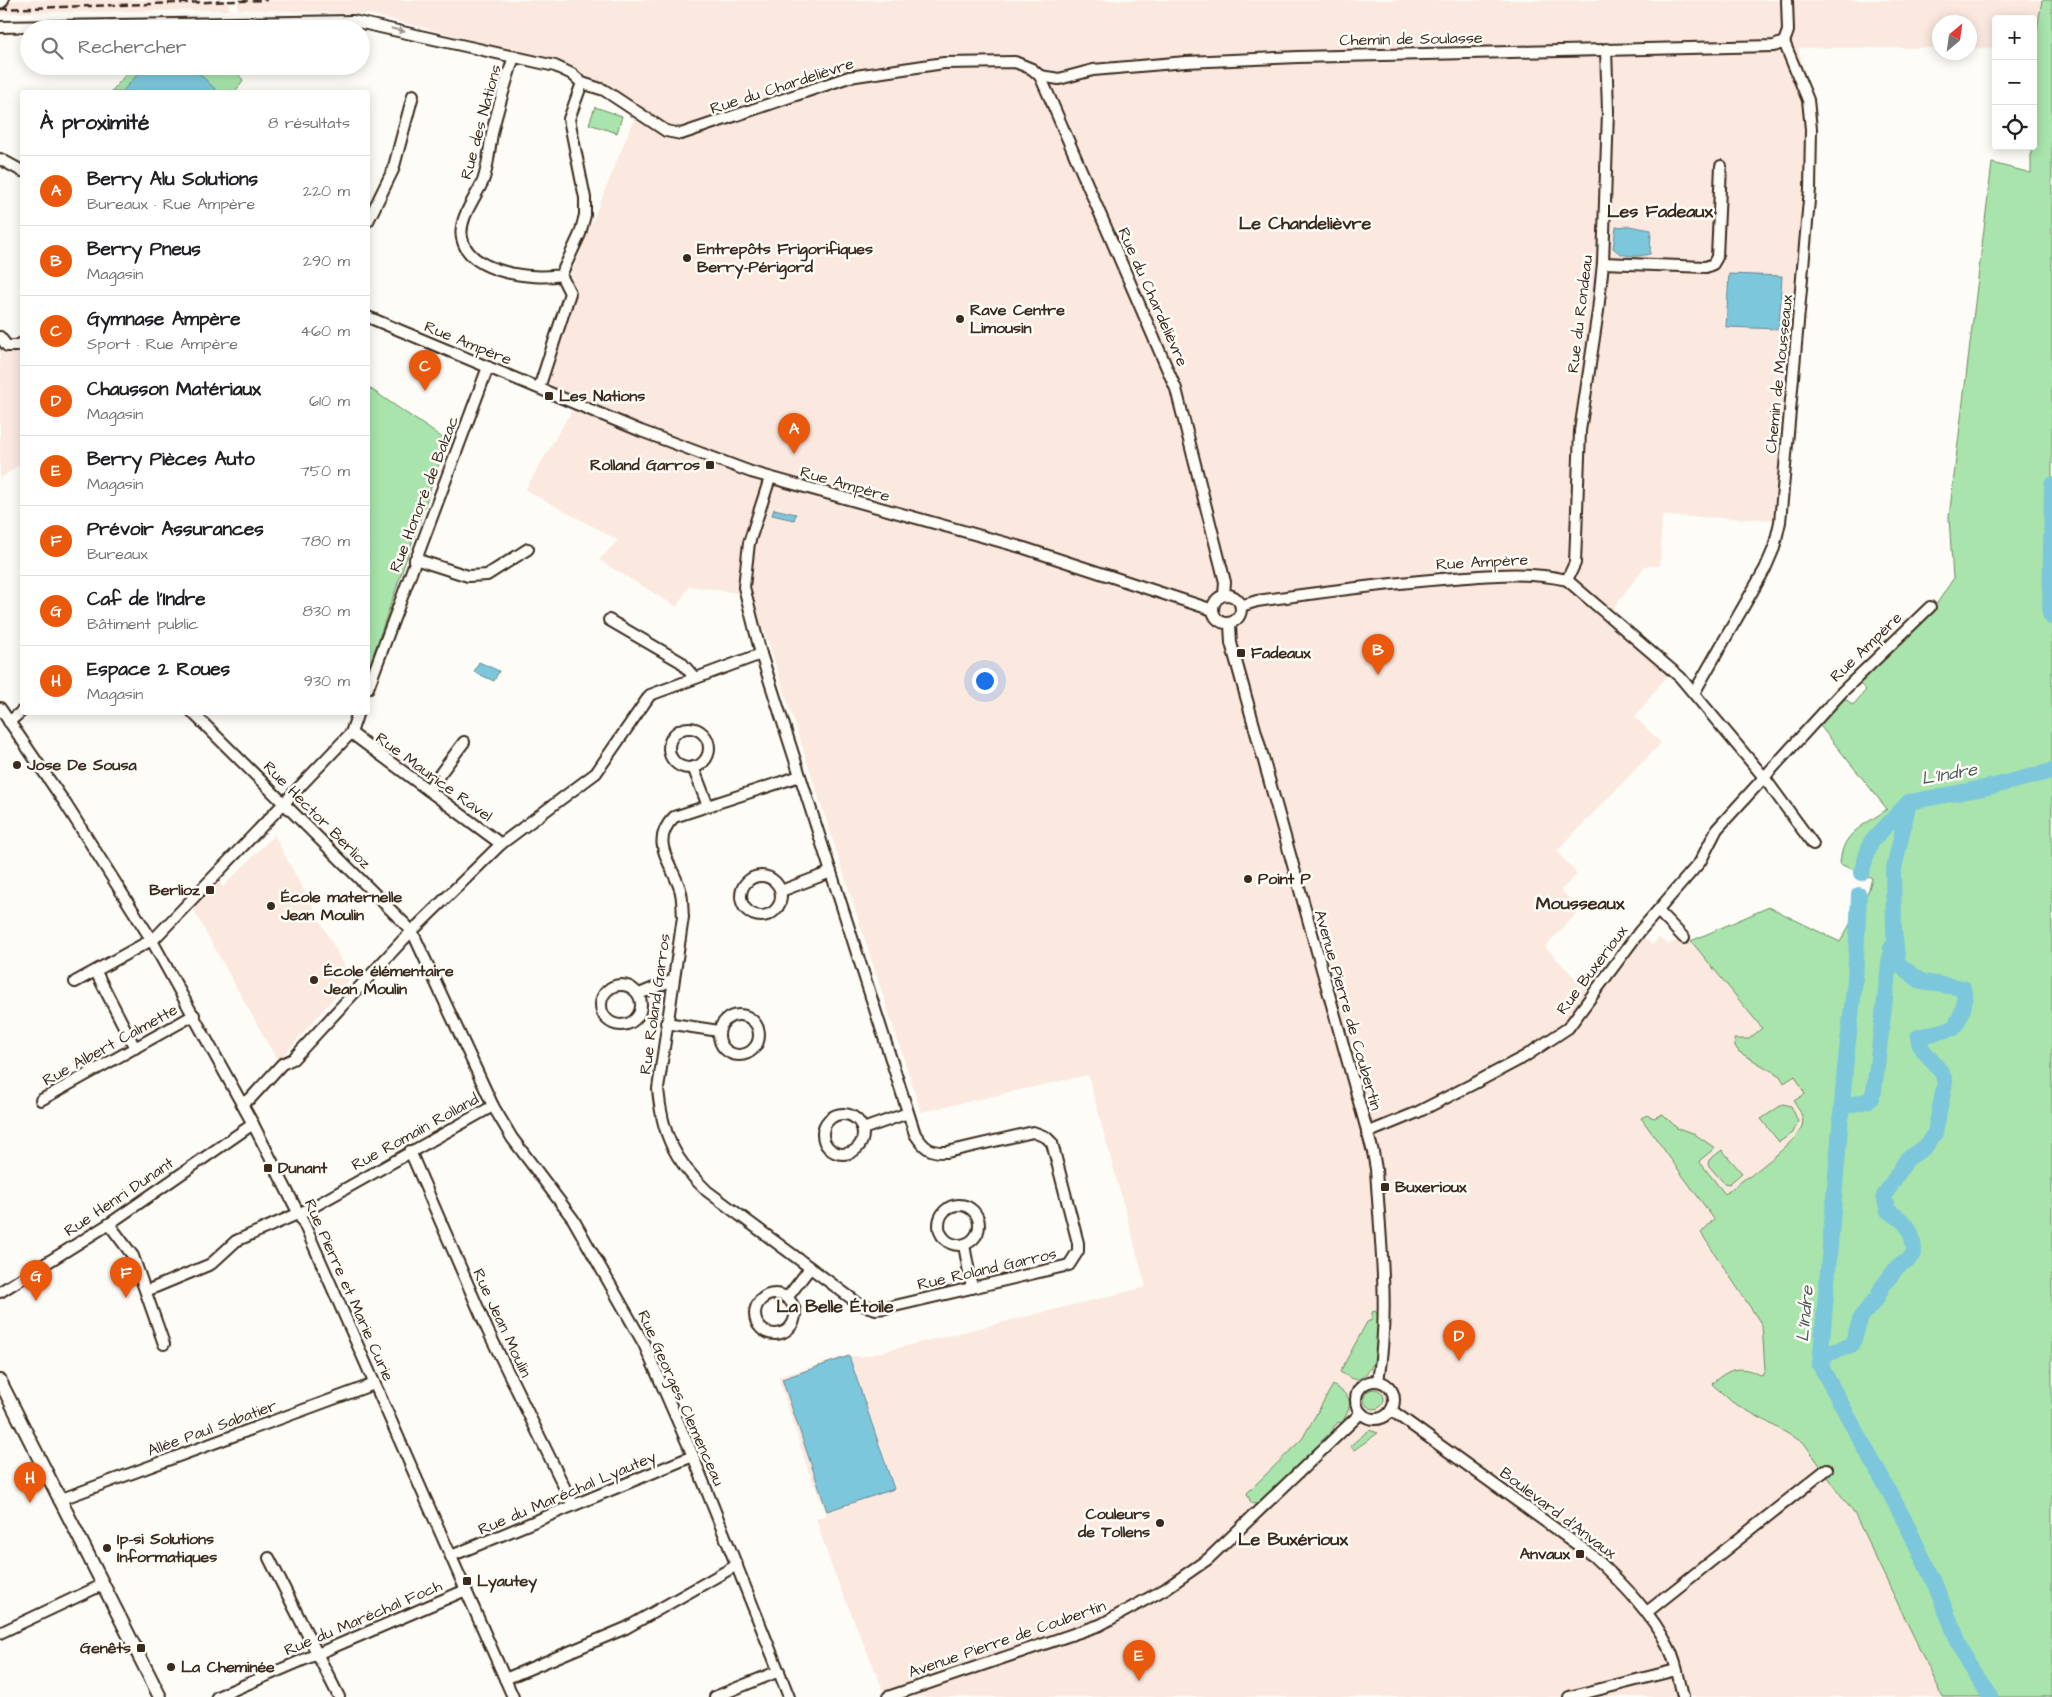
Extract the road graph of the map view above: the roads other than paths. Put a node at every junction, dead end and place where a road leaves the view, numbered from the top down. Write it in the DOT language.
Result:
graph roads {
  1 [pos="1787,0"];
  2 [pos="370,25"];
  3 [pos="0,27"];
  4 [pos="20,27"];
  5 [pos="1784,42"];
  6 [pos="1606,49"];
  7 [pos="514,56"];
  8 [pos="1040,76"];
  9 [pos="582,83"];
  10 [pos="413,94"];
  11 [pos="0,159"];
  12 [pos="1721,166"];
  13 [pos="20,170"];
  14 [pos="370,217"];
  15 [pos="1603,262"];
  16 [pos="561,275"];
  17 [pos="370,317"];
  18 [pos="0,337"];
  19 [pos="20,344"];
  20 [pos="488,367"];
  21 [pos="539,388"];
  22 [pos="770,478"];
  23 [pos="528,549"];
  24 [pos="415,559"];
  25 [pos="1567,580"];
  26 [pos="1224,595"];
  27 [pos="1241,606"];
  28 [pos="1930,607"];
  29 [pos="1212,610"];
  30 [pos="609,620"];
  31 [pos="1230,624"];
  32 [pos="761,654"];
  33 [pos="695,678"];
  34 [pos="370,683"];
  35 [pos="1694,693"];
  36 [pos="0,708"];
  37 [pos="20,713"];
  38 [pos="195,715"];
  39 [pos="357,715"];
  40 [pos="9,722"];
  41 [pos="351,733"];
  42 [pos="464,742"];
  43 [pos="693,768"];
  44 [pos="800,776"];
  45 [pos="1763,776"];
  46 [pos="428,790"];
  47 [pos="284,803"];
  48 [pos="708,806"];
  49 [pos="501,844"];
  50 [pos="1813,844"];
  51 [pos="831,872"];
  52 [pos="781,892"];
  53 [pos="1658,911"];
  54 [pos="412,931"];
  55 [pos="1684,938"];
  56 [pos="151,939"];
  57 [pos="96,972"];
  58 [pos="673,980"];
  59 [pos="75,982"];
  60 [pos="639,994"];
  61 [pos="194,1015"];
  62 [pos="666,1023"];
  63 [pos="719,1031"];
  64 [pos="135,1048"];
  65 [pos="41,1100"];
  66 [pos="242,1104"];
  67 [pos="493,1106"];
  68 [pos="908,1113"];
  69 [pos="253,1124"];
  70 [pos="863,1129"];
  71 [pos="1367,1133"];
  72 [pos="410,1151"];
  73 [pos="298,1213"];
  74 [pos="109,1224"];
  75 [pos="964,1245"];
  76 [pos="810,1268"];
  77 [pos="972,1288"];
  78 [pos="146,1291"];
  79 [pos="0,1292"];
  80 [pos="787,1298"];
  81 [pos="164,1344"];
  82 [pos="0,1381"];
  83 [pos="1378,1381"];
  84 [pos="374,1384"];
  85 [pos="1391,1410"];
  86 [pos="1361,1413"];
  87 [pos="693,1456"];
  88 [pos="1827,1469"];
  89 [pos="59,1500"];
  90 [pos="573,1505"];
  91 [pos="451,1556"];
  92 [pos="269,1558"];
  93 [pos="737,1565"];
  94 [pos="102,1585"];
  95 [pos="466,1590"];
  96 [pos="1647,1612"];
  97 [pos="0,1633"];
  98 [pos="318,1654"];
  99 [pos="779,1670"];
  100 [pos="1676,1670"];
  101 [pos="505,1679"];
  102 [pos="160,1697"];
  103 [pos="217,1697"];
  104 [pos="339,1697"];
  105 [pos="513,1697"];
  106 [pos="715,1697"];
  107 [pos="790,1697"];
  108 [pos="888,1697"];
  109 [pos="1569,1697"];
  110 [pos="1684,1697"];
  1 -- 5 [label="street"];
  2 -- 7 [label="street, Rue du Chardelièvre, one-way"];
  3 -- 4 [label="street, Rue du Chardelièvre, one-way"];
  5 -- 6 [label="street, Chemin de Soulasse"];
  5 -- 35 [label="street, Chemin de Mousseaux"];
  6 -- 8 [label="street, Chemin de Soulasse"];
  6 -- 15 [label="street, Rue du Rondeau"];
  7 -- 9 [label="street, Rue du Chardelièvre"];
  7 -- 16 [label="street, Rue des Nations"];
  8 -- 9 [label="street, Rue du Chardelièvre"];
  8 -- 26 [label="street, Rue du Chardelièvre"];
  9 -- 16 [label="street"];
  10 -- 14 [label="street"];
  11 -- 13 [label="street"];
  12 -- 15 [label="street"];
  15 -- 25 [label="street, Rue du Rondeau"];
  16 -- 21 [label="street"];
  17 -- 20 [label="street, Rue Ampère"];
  18 -- 19 [label="street"];
  20 -- 21 [label="street, Rue Ampère"];
  20 -- 24 [label="street, Rue Honoré de Balzac"];
  21 -- 22 [label="street, Rue Ampère"];
  22 -- 29 [label="street, Rue Ampère"];
  22 -- 32 [label="street, Rue Roland Garros"];
  23 -- 24 [label="street"];
  24 -- 34 [label="street, Rue Honoré de Balzac"];
  25 -- 27 [label="street, Rue Ampère"];
  25 -- 35 [label="street, Rue Ampère"];
  26 -- 27 [label="street"];
  26 -- 29 [label="street"];
  27 -- 31 [label="street"];
  28 -- 45 [label="street, Rue Ampère"];
  29 -- 31 [label="street"];
  30 -- 33 [label="street"];
  31 -- 71 [label="street, Avenue Pierre de Coubertin"];
  32 -- 33 [label="street"];
  32 -- 44 [label="street, Rue Roland Garros"];
  33 -- 49 [label="street"];
  35 -- 45 [label="street, Rue Ampère"];
  36 -- 40 [label="street, Rue Pierre et Marie Curie"];
  37 -- 40 [label="street"];
  38 -- 47 [label="street, Rue Hector Berlioz"];
  39 -- 41 [label="street"];
  40 -- 56 [label="street, Rue Pierre et Marie Curie"];
  41 -- 46 [label="street, Rue Maurice Ravel"];
  41 -- 47 [label="street"];
  42 -- 46 [label="street"];
  43 -- 43 [label="street"];
  43 -- 48 [label="street"];
  44 -- 48 [label="street, Rue Roland Garros"];
  44 -- 51 [label="street, Rue Roland Garros"];
  45 -- 50 [label="street, Rue Ampère"];
  45 -- 53 [label="street, Rue Buxerioux"];
  46 -- 49 [label="street, Rue Maurice Ravel"];
  47 -- 54 [label="street, Rue Hector Berlioz"];
  47 -- 56 [label="street"];
  48 -- 58 [label="street, Rue Roland Garros"];
  49 -- 54 [label="street"];
  51 -- 52 [label="street"];
  51 -- 68 [label="street, Rue Roland Garros"];
  52 -- 52 [label="street"];
  53 -- 55 [label="street"];
  53 -- 71 [label="street, Rue Buxerioux"];
  54 -- 66 [label="street"];
  54 -- 67 [label="street, Rue Hector Berlioz"];
  56 -- 57 [label="street"];
  56 -- 61 [label="street, Rue Pierre et Marie Curie"];
  57 -- 59 [label="street"];
  57 -- 64 [label="street"];
  58 -- 60 [label="street"];
  58 -- 62 [label="street, Rue Roland Garros"];
  60 -- 60 [label="street"];
  61 -- 64 [label="street, Rue Albert Calmette"];
  61 -- 66 [label="street, Rue Pierre et Marie Curie"];
  62 -- 63 [label="street"];
  62 -- 76 [label="street, Rue Roland Garros"];
  63 -- 63 [label="street"];
  64 -- 65 [label="street, Rue Albert Calmette"];
  66 -- 69 [label="street, Rue Pierre et Marie Curie"];
  67 -- 72 [label="street, Rue Romain Rolland"];
  67 -- 87 [label="street, Rue Georges Clemenceau"];
  68 -- 70 [label="street"];
  68 -- 77 [label="street, Rue Roland Garros"];
  69 -- 73 [label="street, Rue Pierre et Marie Curie"];
  69 -- 74 [label="street, Rue Henri Dunant"];
  70 -- 70 [label="street"];
  71 -- 83 [label="street, Avenue Pierre de Coubertin"];
  72 -- 73 [label="street, Rue Romain Rolland"];
  72 -- 90 [label="street, Rue Jean Moulin"];
  73 -- 78 [label="street, Rue Romain Rolland"];
  73 -- 84 [label="street, Rue Pierre et Marie Curie"];
  74 -- 78 [label="street"];
  74 -- 79 [label="street, Rue Henri Dunant"];
  75 -- 75 [label="street"];
  75 -- 77 [label="street"];
  76 -- 77 [label="street, Rue Roland Garros"];
  76 -- 80 [label="street"];
  78 -- 81 [label="street"];
  80 -- 80 [label="street"];
  82 -- 89 [label="main road"];
  83 -- 85 [label="street"];
  83 -- 86 [label="street"];
  84 -- 89 [label="street, Allée Paul Sabatier"];
  84 -- 91 [label="street, Rue Pierre et Marie Curie"];
  85 -- 86 [label="street"];
  85 -- 96 [label="street, Boulevard d'Anvaux"];
  86 -- 108 [label="street, Avenue Pierre de Coubertin"];
  87 -- 90 [label="street, Rue du Maréchal Lyautey"];
  87 -- 93 [label="street, Rue Georges Clemenceau"];
  88 -- 96 [label="street"];
  89 -- 94 [label="main road"];
  90 -- 91 [label="street, Rue du Maréchal Lyautey"];
  91 -- 95 [label="street, Rue Pierre et Marie Curie"];
  92 -- 98 [label="street"];
  93 -- 99 [label="street, Rue Georges Clemenceau"];
  93 -- 101 [label="street"];
  94 -- 97 [label="street"];
  94 -- 102 [label="main road"];
  95 -- 98 [label="street, Rue du Maréchal Foch"];
  95 -- 101 [label="street, Rue Pierre et Marie Curie"];
  96 -- 100 [label="street, Boulevard d'Anvaux"];
  98 -- 103 [label="street, Rue du Maréchal Foch"];
  98 -- 104 [label="street"];
  99 -- 106 [label="street"];
  99 -- 107 [label="street, Rue Georges Clemenceau"];
  100 -- 109 [label="street"];
  100 -- 110 [label="street, Boulevard d'Anvaux"];
  101 -- 105 [label="street, Rue Pierre et Marie Curie"];
}
